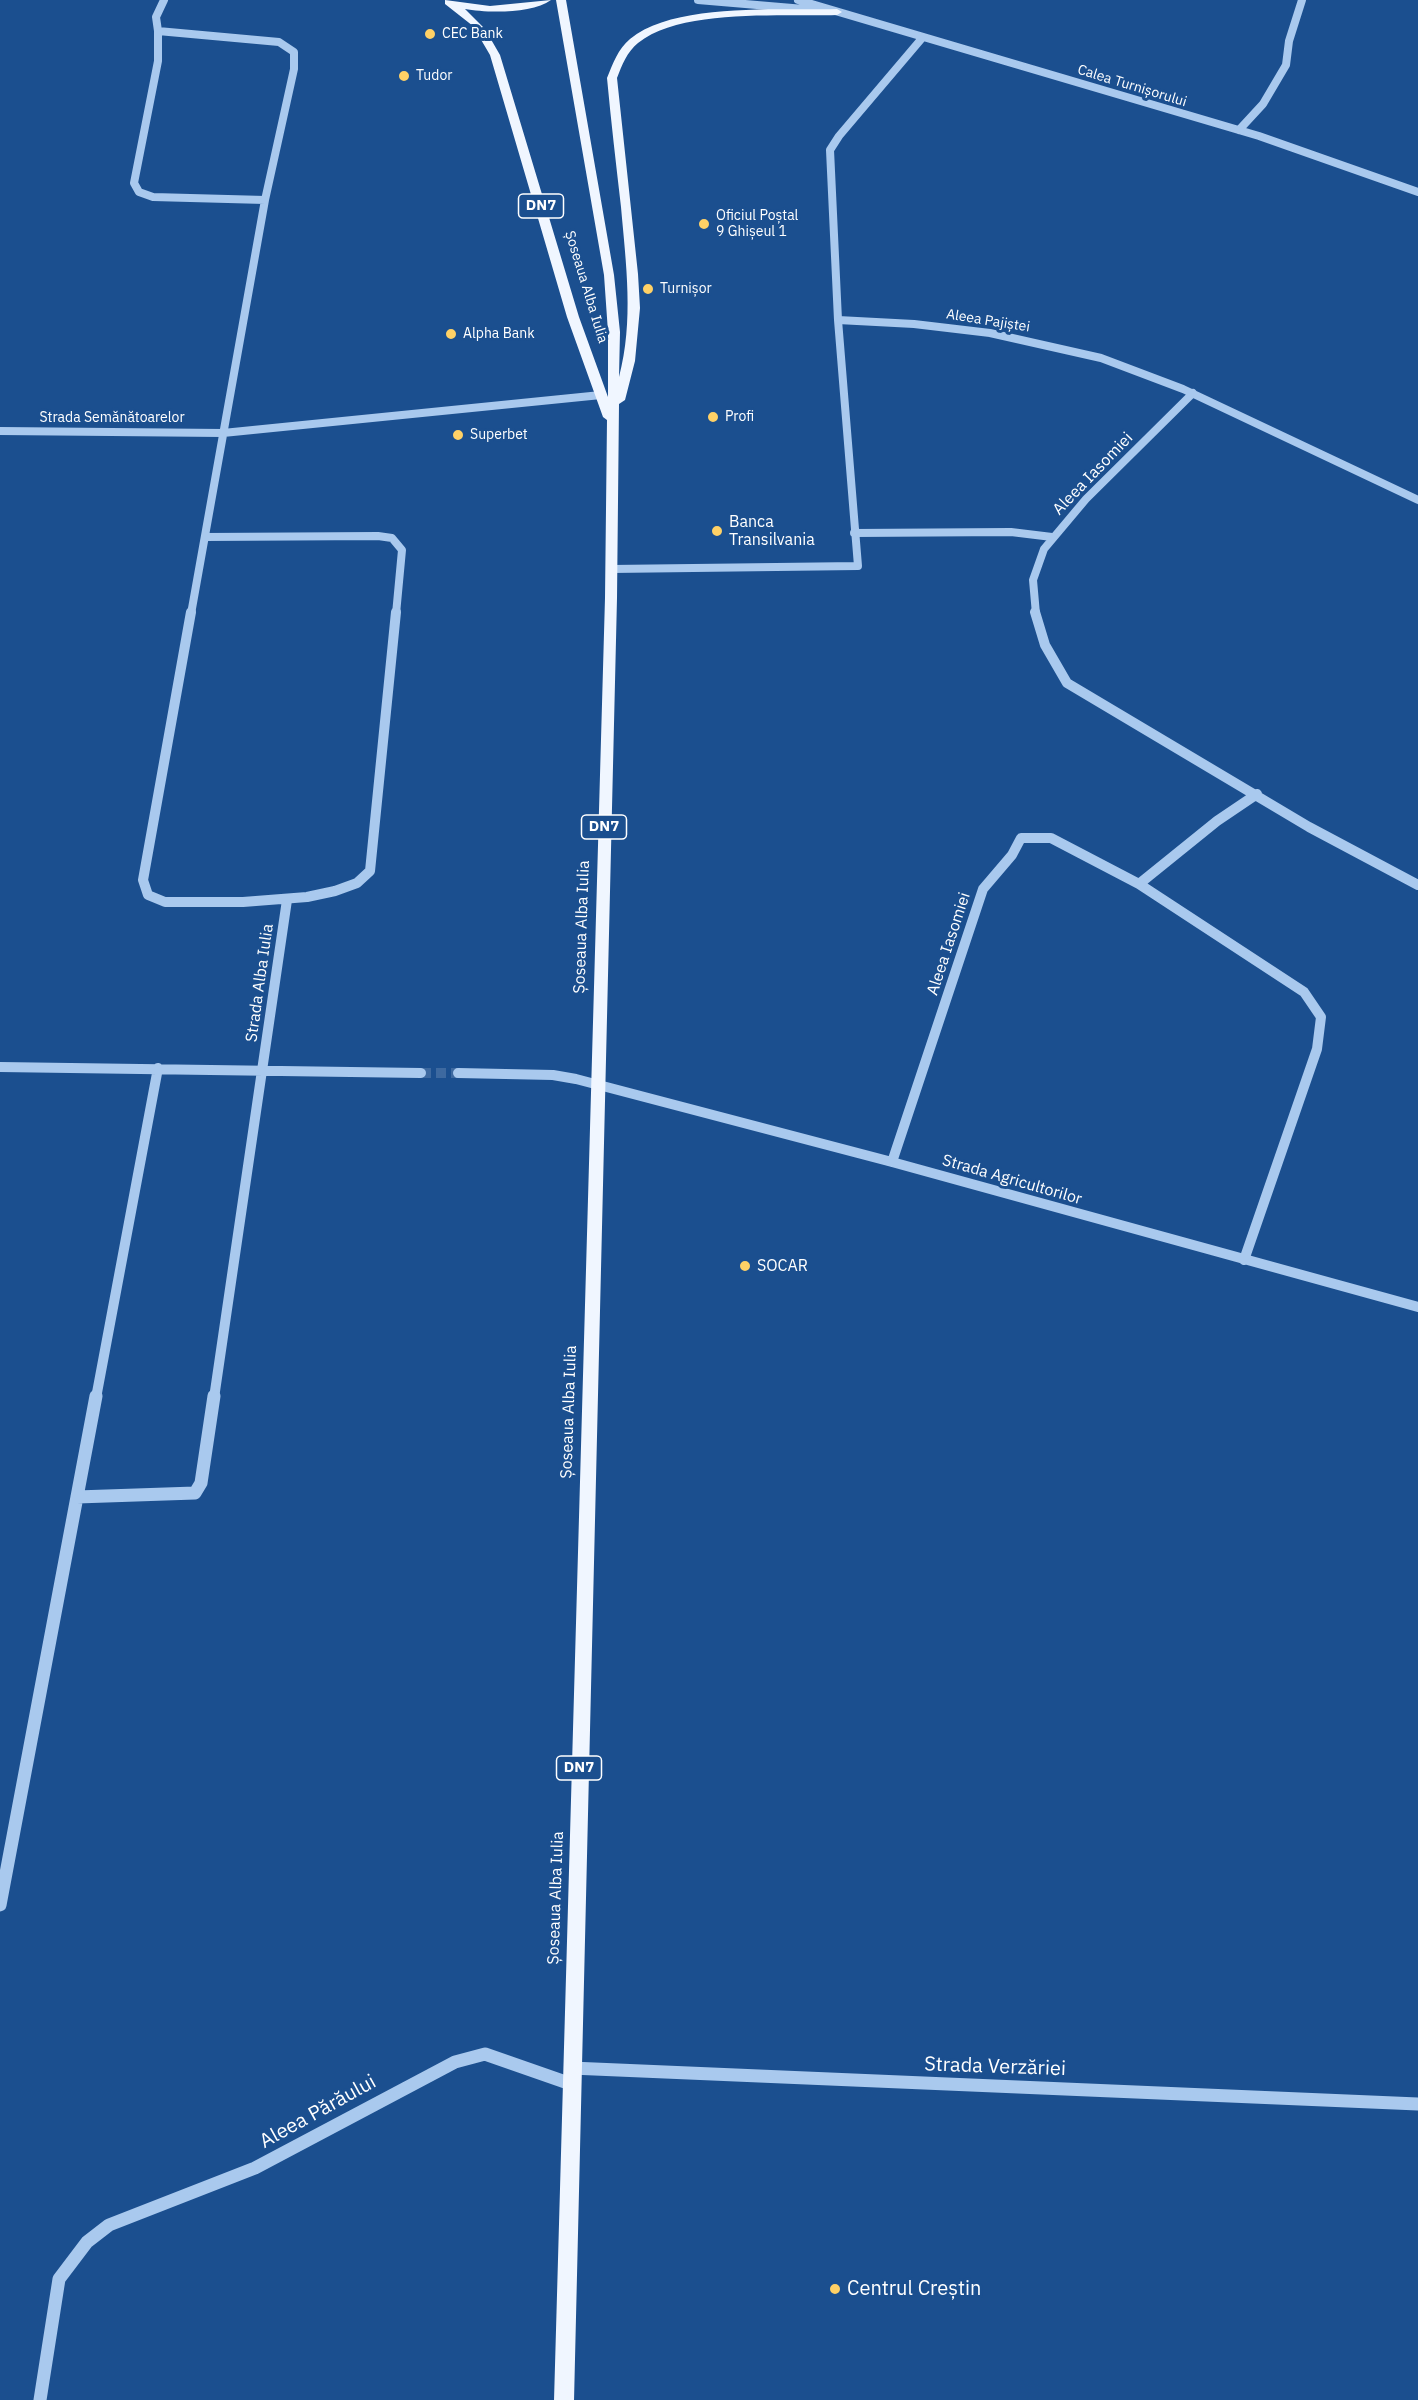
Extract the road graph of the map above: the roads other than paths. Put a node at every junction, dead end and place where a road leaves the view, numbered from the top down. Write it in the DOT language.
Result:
graph roads {
  1 [pos="164,0"];
  2 [pos="546,0"];
  3 [pos="561,0"];
  4 [pos="698,0"];
  5 [pos="798,0"];
  6 [pos="1302,0"];
  7 [pos="446,1"];
  8 [pos="837,12"];
  9 [pos="158,31"];
  10 [pos="922,36"];
  11 [pos="1239,130"];
  12 [pos="1418,192"];
  13 [pos="266,200"];
  14 [pos="838,320"];
  15 [pos="1193,393"];
  16 [pos="601,395"];
  17 [pos="612,426"];
  18 [pos="0,431"];
  19 [pos="224,433"];
  20 [pos="1418,500"];
  21 [pos="854,533"];
  22 [pos="205,537"];
  23 [pos="1053,537"];
  24 [pos="611,569"];
  25 [pos="1257,794"];
  26 [pos="1138,884"];
  27 [pos="1418,885"];
  28 [pos="287,900"];
  29 [pos="0,1067"];
  30 [pos="158,1068"];
  31 [pos="264,1069"];
  32 [pos="421,1073"];
  33 [pos="458,1073"];
  34 [pos="597,1085"];
  35 [pos="892,1162"];
  36 [pos="1244,1260"];
  37 [pos="1418,1307"];
  38 [pos="77,1497"];
  39 [pos="0,1905"];
  40 [pos="571,2076"];
  41 [pos="1418,2104"];
  42 [pos="40,2400"];
  43 [pos="564,2400"];
  1 -- 9 [label="street"];
  2 -- 7 [label="main road, Șoseaua Alba Iulia / DN7"];
  3 -- 17 [label="main road, Șoseaua Alba Iulia / DN7"];
  4 -- 8 [label="street, Calea Turnișorului"];
  5 -- 8 [label="street, Calea Turnișorului"];
  6 -- 11 [label="street"];
  7 -- 16 [label="main road, Șoseaua Alba Iulia / DN7"];
  8 -- 10 [label="street, Calea Turnișorului"];
  8 -- 17 [label="main road"];
  9 -- 13 [label="street"];
  9 -- 13 [label="street"];
  10 -- 11 [label="street, Calea Turnișorului"];
  10 -- 14 [label="street"];
  11 -- 12 [label="street, Calea Turnișorului"];
  13 -- 19 [label="street"];
  14 -- 15 [label="street, Aleea Pajiștei"];
  14 -- 21 [label="street"];
  15 -- 20 [label="street, Aleea Pajiștei"];
  15 -- 23 [label="street, Aleea Iasomiei"];
  16 -- 17 [label="main road, Șoseaua Alba Iulia / DN7"];
  16 -- 19 [label="street, Strada Semănătoarelor"];
  17 -- 24 [label="main road, Șoseaua Alba Iulia / DN7"];
  18 -- 19 [label="street, Strada Semănătoarelor"];
  19 -- 22 [label="street"];
  21 -- 23 [label="street"];
  21 -- 24 [label="street"];
  22 -- 28 [label="street"];
  22 -- 28 [label="street"];
  23 -- 25 [label="street, Aleea Iasomiei"];
  24 -- 34 [label="main road, Șoseaua Alba Iulia / DN7"];
  25 -- 26 [label="street"];
  25 -- 27 [label="street, Aleea Iasomiei"];
  26 -- 35 [label="street, Aleea Iasomiei"];
  26 -- 36 [label="street"];
  28 -- 31 [label="street, Strada Alba Iulia"];
  29 -- 30 [label="street"];
  30 -- 31 [label="street"];
  30 -- 38 [label="street"];
  31 -- 32 [label="street"];
  31 -- 38 [label="street, Strada Alba Iulia"];
  33 -- 34 [label="street, Strada Agricultorilor"];
  34 -- 35 [label="street, Strada Agricultorilor"];
  34 -- 40 [label="main road, Șoseaua Alba Iulia / DN7"];
  35 -- 36 [label="street, Strada Agricultorilor"];
  36 -- 37 [label="street, Strada Agricultorilor"];
  38 -- 39 [label="street"];
  40 -- 41 [label="street, Strada Verzăriei"];
  40 -- 42 [label="street, Aleea Părăului"];
  40 -- 43 [label="main road, Șoseaua Alba Iulia / DN7"];
}
